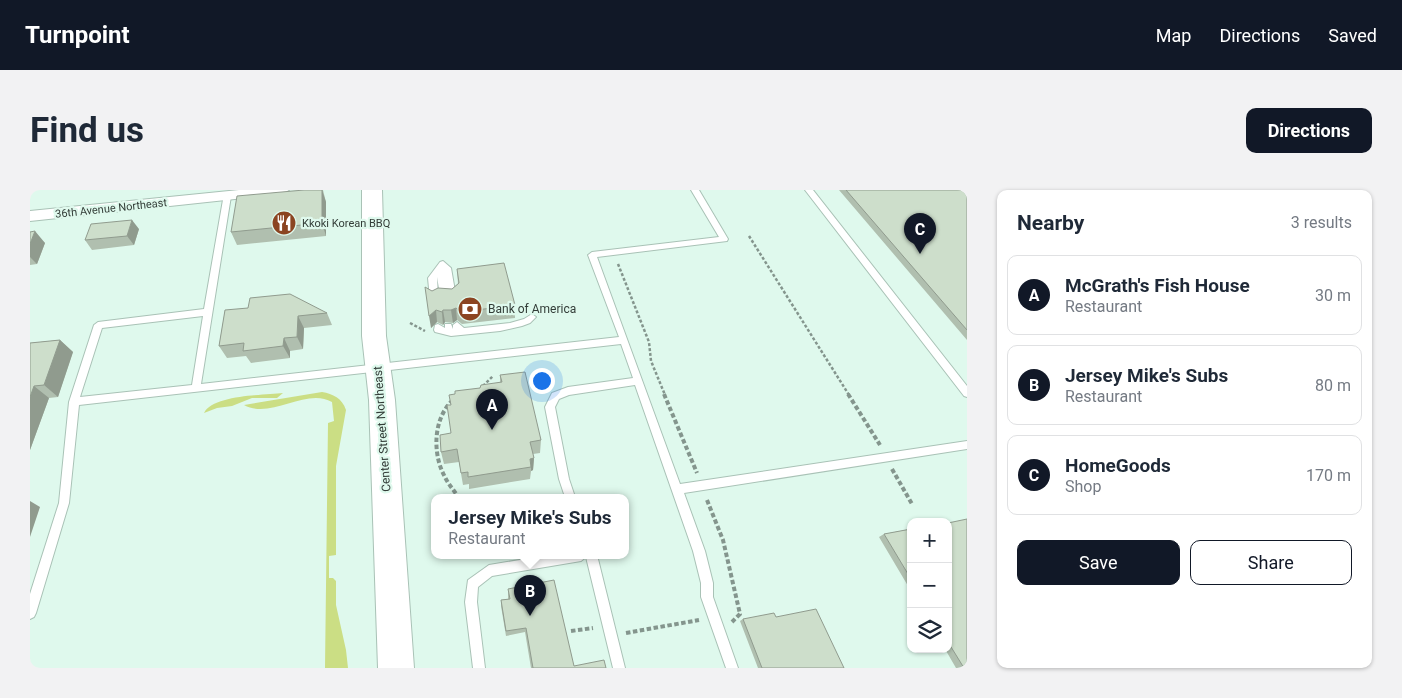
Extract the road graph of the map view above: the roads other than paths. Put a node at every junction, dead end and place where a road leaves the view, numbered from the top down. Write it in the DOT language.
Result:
graph roads {
  1 [pos="276,190"];
  2 [pos="372,190"];
  3 [pos="695,190"];
  4 [pos="809,190"];
  5 [pos="212,194"];
  6 [pos="227,196"];
  7 [pos="30,216"];
  8 [pos="448,298"];
  9 [pos="434,299"];
  10 [pos="208,312"];
  11 [pos="532,317"];
  12 [pos="438,327"];
  13 [pos="624,340"];
  14 [pos="378,368"];
  15 [pos="639,381"];
  16 [pos="196,388"];
  17 [pos="967,393"];
  18 [pos="74,402"];
  19 [pos="967,445"];
  20 [pos="678,489"];
  21 [pos="569,494"];
  22 [pos="558,559"];
  23 [pos="592,559"];
  24 [pos="30,613"];
  25 [pos="396,668"];
  26 [pos="479,668"];
  27 [pos="619,668"];
  28 [pos="732,668"];
  1 -- 6 [label="street, 36th Avenue Northeast"];
  2 -- 14 [label="main road, Center Street Northeast"];
  3 -- 13 [label="lane"];
  4 -- 17 [label="lane"];
  5 -- 6 [label="street, 36th Avenue Northeast"];
  5 -- 7 [label="street, 36th Avenue Northeast"];
  6 -- 10 [label="lane"];
  8 -- 9 [label="lane"];
  10 -- 16 [label="lane"];
  10 -- 18 [label="lane"];
  11 -- 12 [label="lane"];
  13 -- 14 [label="lane"];
  13 -- 15 [label="lane"];
  14 -- 16 [label="lane"];
  14 -- 25 [label="main road, Center Street Northeast"];
  15 -- 20 [label="lane"];
  15 -- 21 [label="lane"];
  16 -- 18 [label="lane"];
  18 -- 24 [label="lane"];
  19 -- 20 [label="lane"];
  20 -- 28 [label="lane"];
  22 -- 26 [label="lane"];
  23 -- 27 [label="lane"];
}
